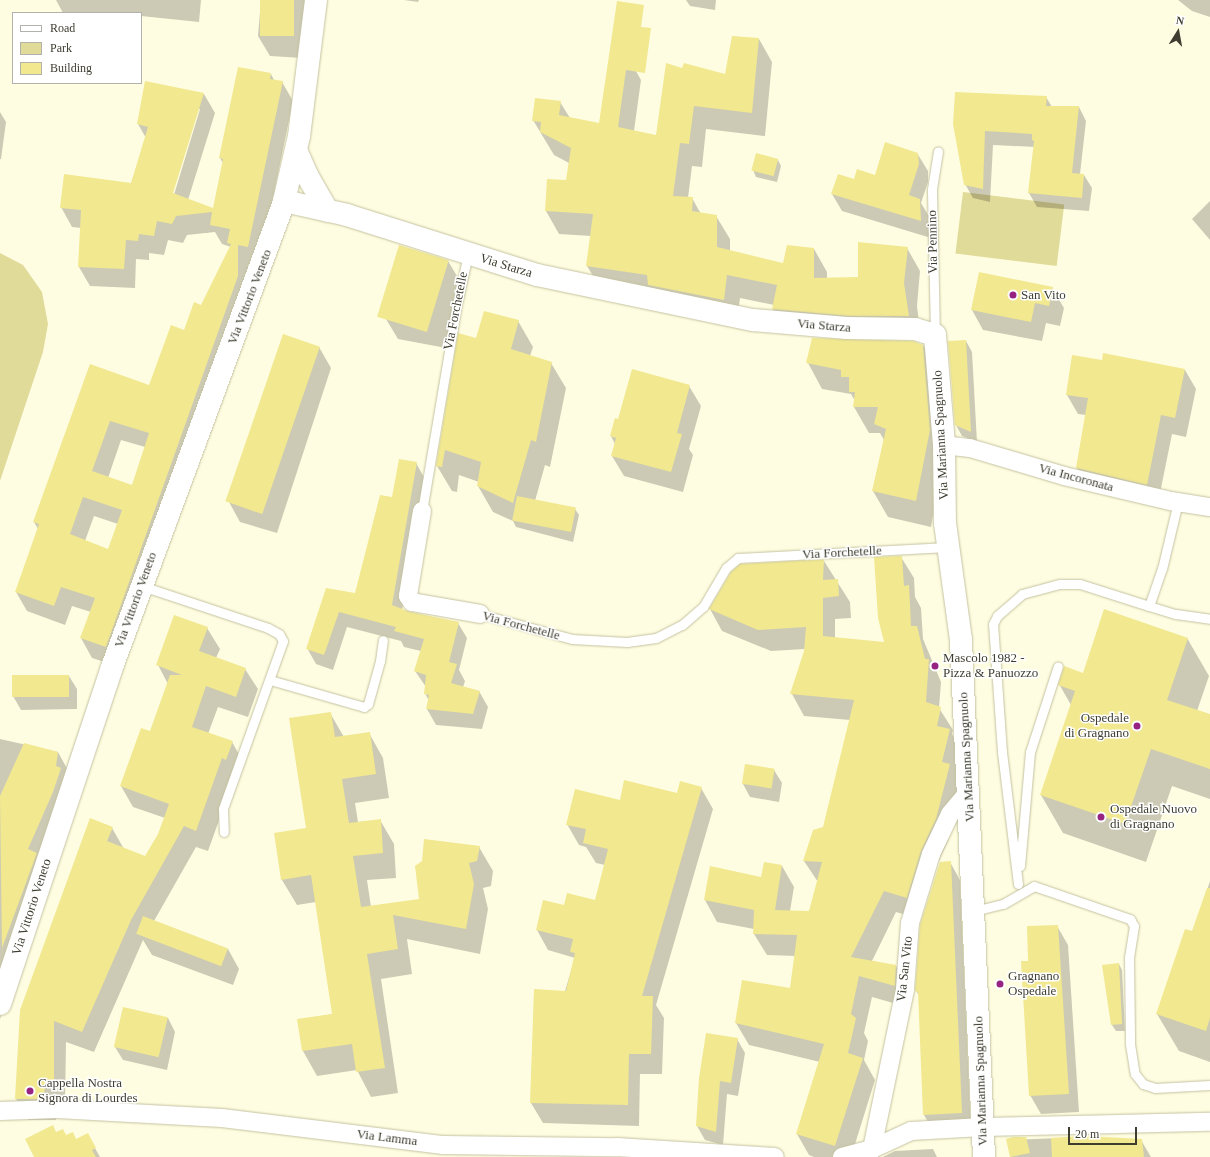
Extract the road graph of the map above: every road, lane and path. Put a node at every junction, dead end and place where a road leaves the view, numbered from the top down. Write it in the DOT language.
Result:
graph roads {
  1 [pos="316,0"];
  2 [pos="296,150"];
  3 [pos="938,151"];
  4 [pos="284,201"];
  5 [pos="328,211"];
  6 [pos="468,254"];
  7 [pos="935,334"];
  8 [pos="944,444"];
  9 [pos="1178,502"];
  10 [pos="1210,507"];
  11 [pos="422,511"];
  12 [pos="948,547"];
  13 [pos="142,586"];
  14 [pos="1149,606"];
  15 [pos="480,614"];
  16 [pos="1210,619"];
  17 [pos="383,640"];
  18 [pos="1058,666"];
  19 [pos="270,680"];
  20 [pos="969,791"];
  21 [pos="224,832"];
  22 [pos="1018,884"];
  23 [pos="1018,894"];
  24 [pos="974,911"];
  25 [pos="0,1004"];
  26 [pos="1210,1085"];
  27 [pos="0,1111"];
  28 [pos="1210,1122"];
  29 [pos="983,1127"];
  30 [pos="870,1153"];
  31 [pos="775,1157"];
  32 [pos="842,1157"];
  33 [pos="984,1157"];
  1 -- 2 [label="street"];
  2 -- 4 [label="street"];
  2 -- 5 [label="street"];
  3 -- 7 [label="lane, Via Pennino"];
  4 -- 5 [label="street, Via Starza"];
  4 -- 13 [label="street, Via Vittorio Veneto"];
  5 -- 6 [label="street, Via Starza"];
  6 -- 7 [label="street, Via Starza"];
  6 -- 11 [label="lane, Via Forchetelle"];
  7 -- 8 [label="street, Via Marianna Spagnuolo"];
  8 -- 9 [label="street, Via Incoronata"];
  8 -- 12 [label="street, Via Marianna Spagnuolo"];
  9 -- 10 [label="street, Via Incoronata"];
  9 -- 14 [label="lane"];
  11 -- 15 [label="street, Via Forchetelle"];
  12 -- 15 [label="lane, Via Forchetelle"];
  12 -- 20 [label="street, Via Marianna Spagnuolo"];
  13 -- 19 [label="lane"];
  13 -- 25 [label="street, Via Vittorio Veneto"];
  14 -- 16 [label="lane"];
  14 -- 22 [label="lane"];
  17 -- 19 [label="lane"];
  18 -- 22 [label="lane"];
  19 -- 21 [label="lane"];
  20 -- 24 [label="street, Via Marianna Spagnuolo"];
  20 -- 30 [label="street, Via San Vito"];
  22 -- 23 [label="lane"];
  23 -- 24 [label="lane"];
  23 -- 26 [label="lane"];
  24 -- 29 [label="street, Via Marianna Spagnuolo"];
  27 -- 31 [label="street, Via Lamma"];
  28 -- 29 [label="street"];
  29 -- 30 [label="street"];
  29 -- 33 [label="street, Via Marianna Spagnuolo"];
  30 -- 32 [label="street"];
}
